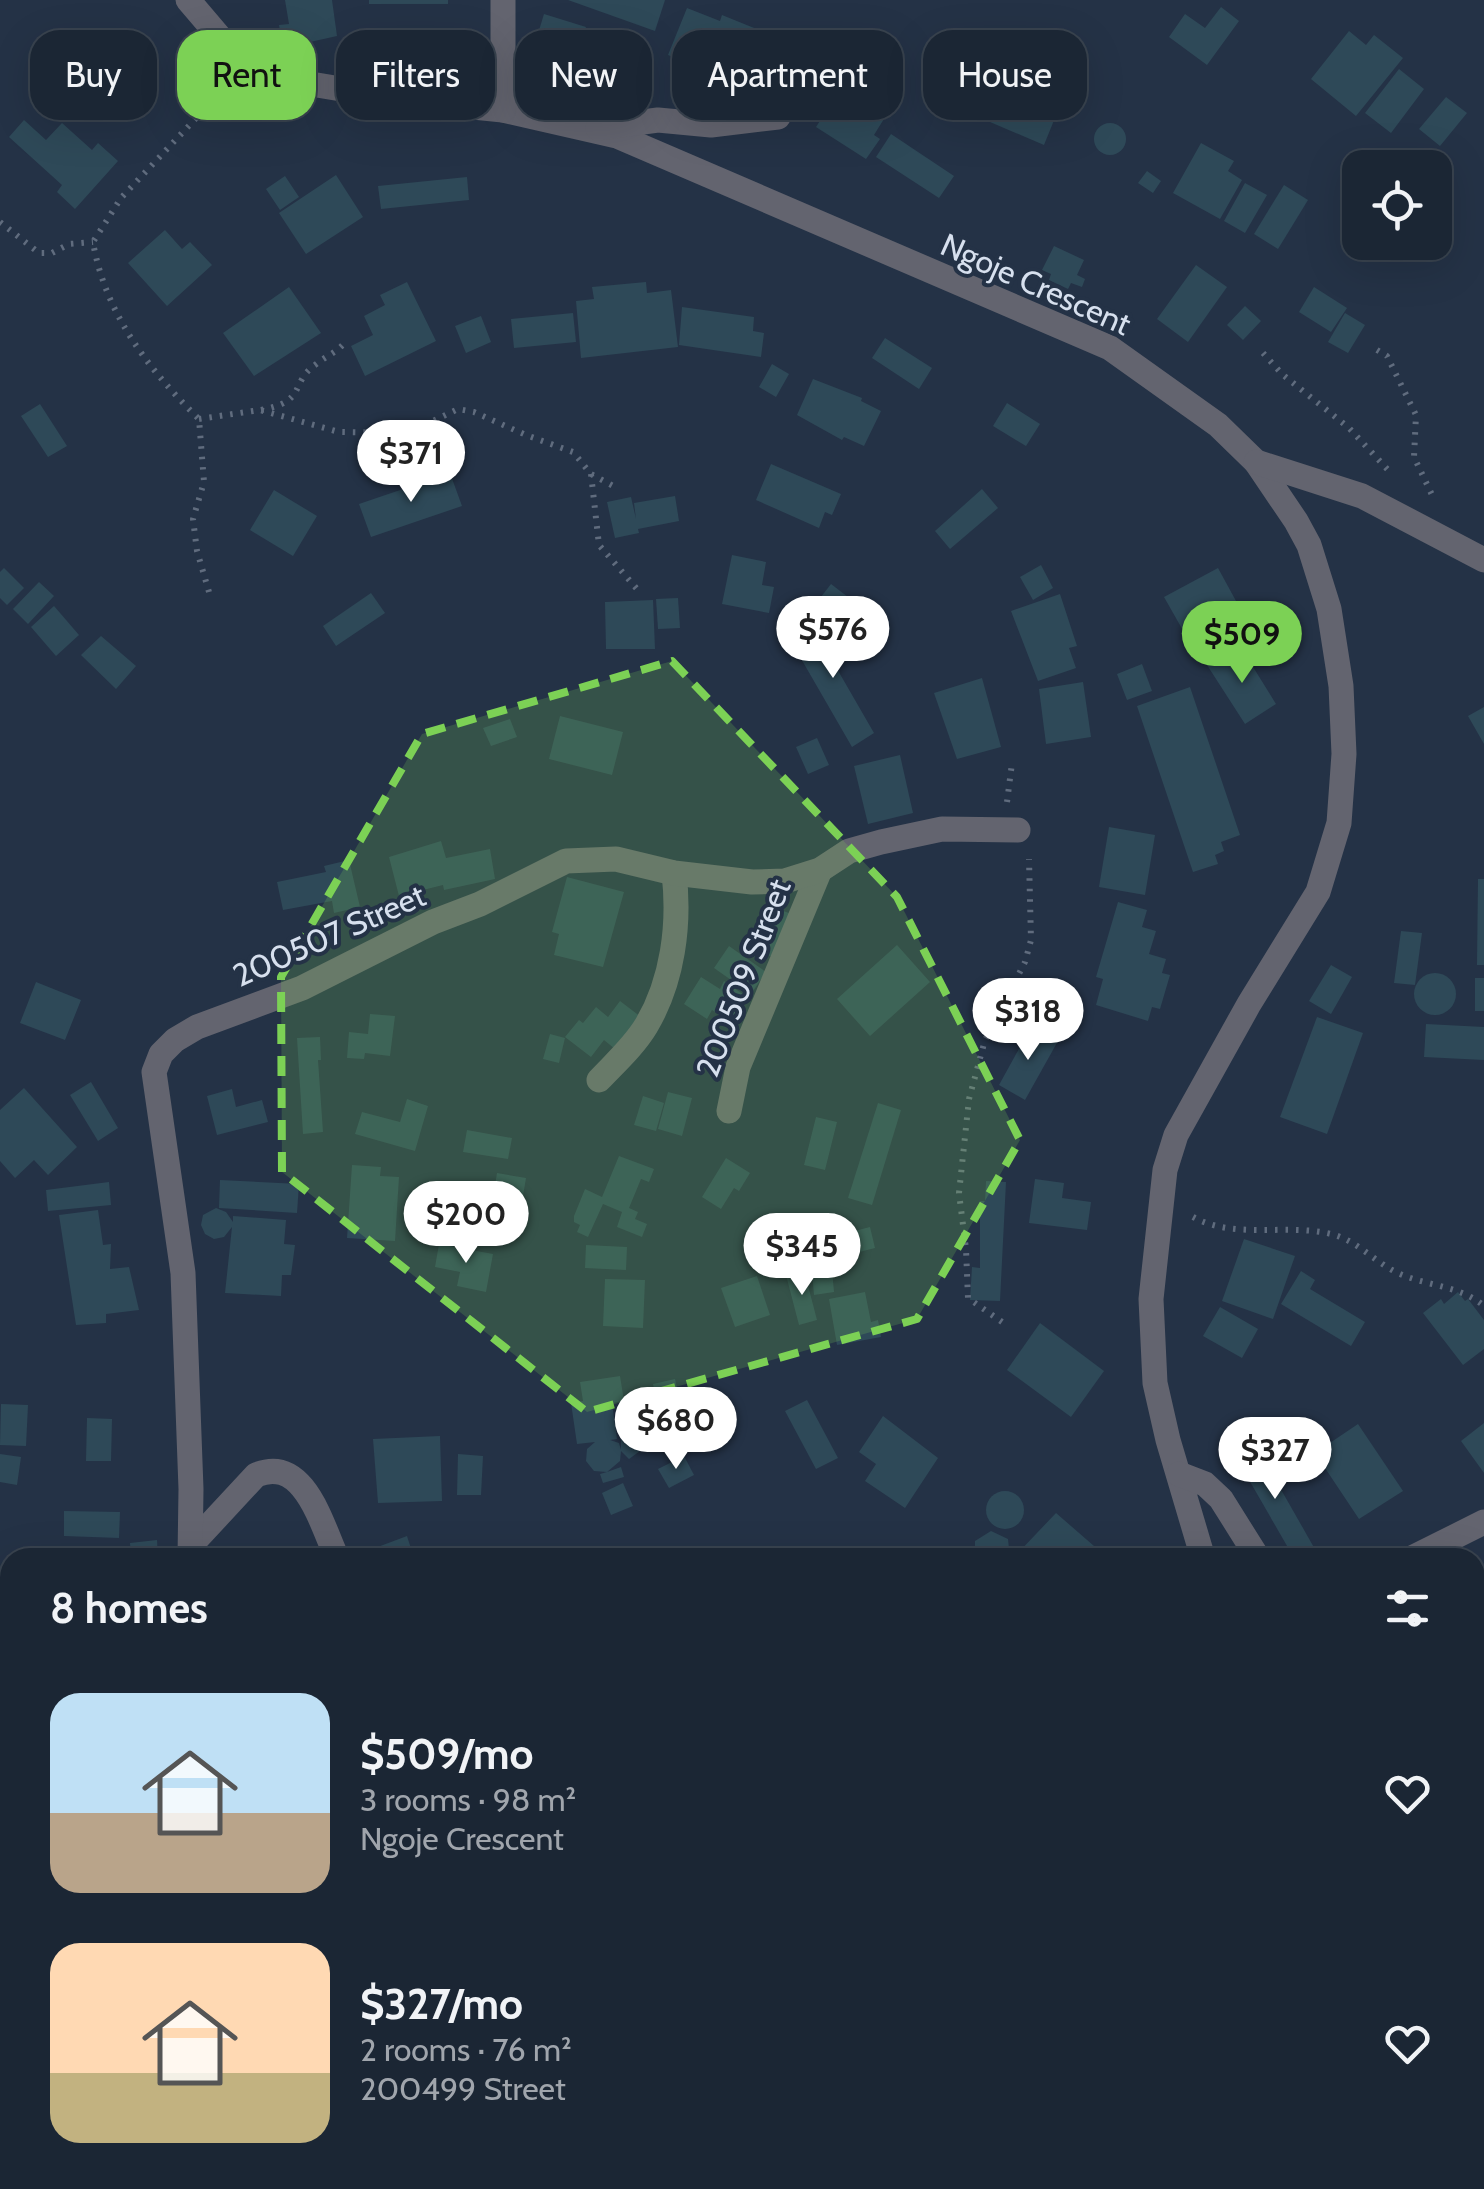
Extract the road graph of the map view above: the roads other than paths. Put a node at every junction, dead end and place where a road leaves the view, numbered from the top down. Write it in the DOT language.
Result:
graph roads {
  1 [pos="188,0"];
  2 [pos="503,0"];
  3 [pos="502,110"];
  4 [pos="759,120"];
  5 [pos="588,130"];
  6 [pos="1256,462"];
  7 [pos="1484,560"];
  8 [pos="1018,830"];
  9 [pos="820,870"];
  10 [pos="674,873"];
  11 [pos="599,1080"];
  12 [pos="728,1111"];
  13 [pos="1179,1474"];
  14 [pos="1483,1527"];
  15 [pos="191,1548"];
  16 [pos="194,1548"];
  17 [pos="333,1548"];
  18 [pos="1200,1548"];
  19 [pos="1252,1548"];
  20 [pos="1435,1548"];
  1 -- 3 [label="street, Ngoje Crescent"];
  2 -- 3 [label="street"];
  3 -- 5 [label="street, Ngoje Crescent"];
  4 -- 5 [label="street"];
  5 -- 6 [label="street, Ngoje Crescent"];
  6 -- 7 [label="street"];
  6 -- 13 [label="street, Ngoje Crescent"];
  8 -- 9 [label="street, 200507 Street"];
  9 -- 10 [label="street, 200507 Street"];
  9 -- 12 [label="street, 200509 Street"];
  10 -- 11 [label="street"];
  10 -- 15 [label="street, 200507 Street"];
  13 -- 18 [label="street, Ngoje Crescent"];
  13 -- 19 [label="street"];
  14 -- 20 [label="street"];
  16 -- 17 [label="street"];
}
